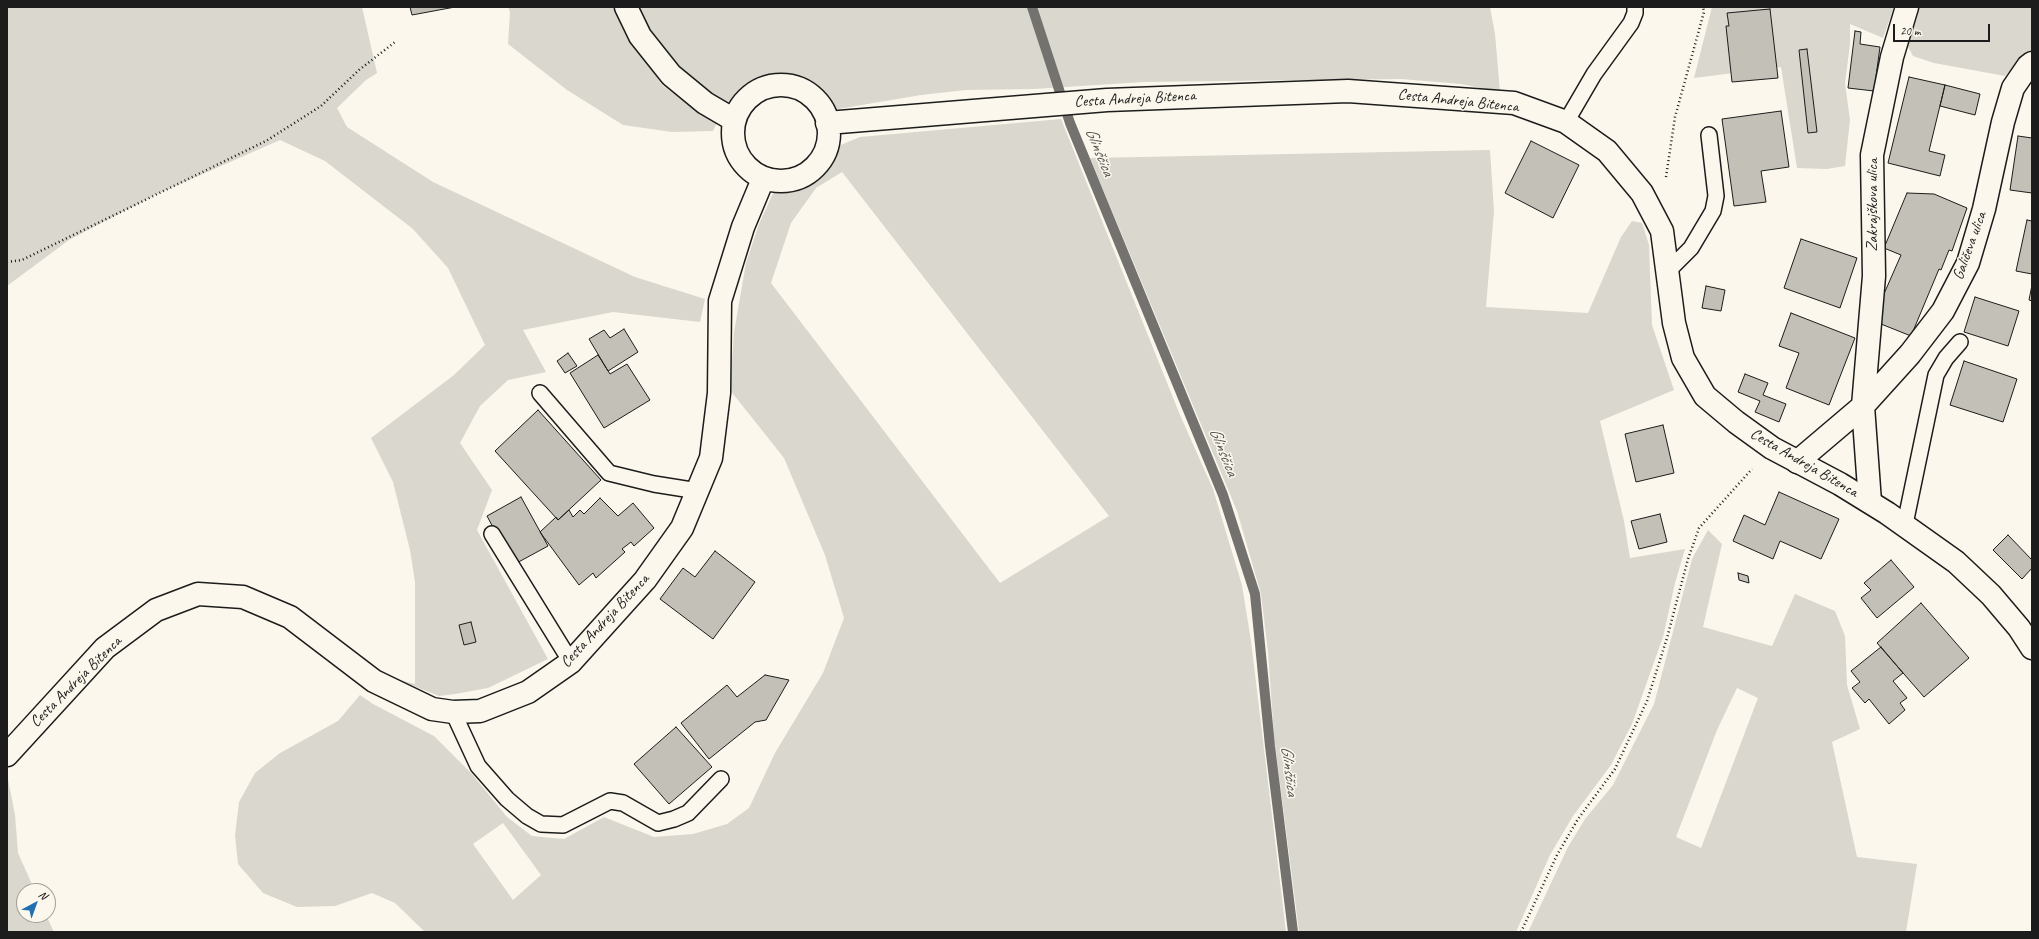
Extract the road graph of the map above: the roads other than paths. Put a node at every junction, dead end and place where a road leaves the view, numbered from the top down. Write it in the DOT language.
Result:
graph roads {
  1 [pos="626,7"];
  2 [pos="1635,7"];
  3 [pos="1907,7"];
  4 [pos="2032,63"];
  5 [pos="734,120"];
  6 [pos="827,122"];
  7 [pos="1566,122"];
  8 [pos="1709,136"];
  9 [pos="763,179"];
  10 [pos="1668,271"];
  11 [pos="1960,342"];
  12 [pos="540,393"];
  13 [pos="1863,406"];
  14 [pos="1797,462"];
  15 [pos="698,490"];
  16 [pos="1870,502"];
  17 [pos="1905,524"];
  18 [pos="492,534"];
  19 [pos="2032,648"];
  20 [pos="571,662"];
  21 [pos="453,712"];
  22 [pos="7,755"];
  23 [pos="720,779"];
  1 -- 5 [label="street"];
  2 -- 7 [label="lane"];
  3 -- 13 [label="street, Zakrajškova ulica"];
  4 -- 13 [label="street, Galičeva ulica"];
  5 -- 6 [label="street"];
  5 -- 9 [label="street"];
  6 -- 7 [label="street, Cesta Andreja Bitenca"];
  6 -- 9 [label="street"];
  7 -- 10 [label="street, Cesta Andreja Bitenca"];
  8 -- 10 [label="lane"];
  9 -- 15 [label="street, Cesta Andreja Bitenca"];
  10 -- 14 [label="street, Cesta Andreja Bitenca"];
  11 -- 17 [label="lane"];
  12 -- 15 [label="lane"];
  13 -- 14 [label="street"];
  13 -- 16 [label="street, Zakrajškova ulica"];
  14 -- 16 [label="street, Cesta Andreja Bitenca"];
  15 -- 20 [label="street, Cesta Andreja Bitenca"];
  16 -- 17 [label="street, Cesta Andreja Bitenca"];
  17 -- 19 [label="street, Cesta Andreja Bitenca"];
  18 -- 20 [label="lane"];
  20 -- 21 [label="street, Cesta Andreja Bitenca"];
  21 -- 22 [label="street, Cesta Andreja Bitenca"];
  21 -- 23 [label="lane"];
}
